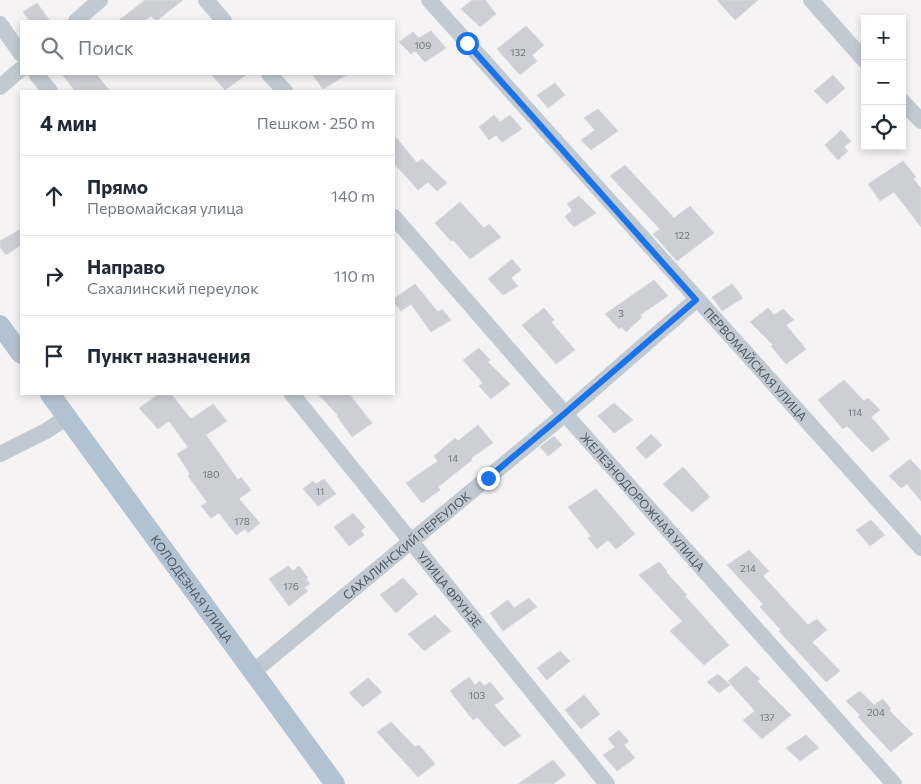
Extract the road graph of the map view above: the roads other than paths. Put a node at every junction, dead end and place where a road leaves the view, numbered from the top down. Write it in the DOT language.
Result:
graph roads {
  1 [pos="100,0"];
  2 [pos="206,0"];
  3 [pos="429,0"];
  4 [pos="811,0"];
  5 [pos="77,20"];
  6 [pos="223,20"];
  7 [pos="0,24"];
  8 [pos="20,53"];
  9 [pos="864,60"];
  10 [pos="20,69"];
  11 [pos="37,75"];
  12 [pos="271,75"];
  13 [pos="0,87"];
  14 [pos="49,90"];
  15 [pos="284,90"];
  16 [pos="905,105"];
  17 [pos="921,121"];
  18 [pos="395,218"];
  19 [pos="696,300"];
  20 [pos="0,325"];
  21 [pos="20,353"];
  22 [pos="51,395"];
  23 [pos="293,395"];
  24 [pos="564,414"];
  25 [pos="67,417"];
  26 [pos="0,454"];
  27 [pos="411,542"];
  28 [pos="921,548"];
  29 [pos="253,672"];
  30 [pos="335,784"];
  31 [pos="607,784"];
  32 [pos="894,784"];
  1 -- 5 [label="street"];
  2 -- 6 [label="street"];
  3 -- 19 [label="street, ПЕРВОМАЙСКАЯ УЛИЦА"];
  4 -- 9 [label="street"];
  7 -- 8 [label="street"];
  10 -- 13 [label="street"];
  11 -- 14 [label="street"];
  12 -- 15 [label="street"];
  16 -- 17 [label="street"];
  18 -- 24 [label="street, ЖЕЛЕЗНОДОРОЖНАЯ УЛИЦА"];
  19 -- 24 [label="street, САХАЛИНСКИЙ ПЕРЕУЛОК"];
  19 -- 28 [label="street, ПЕРВОМАЙСКАЯ УЛИЦА"];
  20 -- 21 [label="main road"];
  22 -- 25 [label="main road, КОЛОДЕЗНАЯ УЛИЦА"];
  23 -- 27 [label="street, УЛИЦА ФРУНЗЕ"];
  24 -- 27 [label="street, САХАЛИНСКИЙ ПЕРЕУЛОК"];
  24 -- 32 [label="street, ЖЕЛЕЗНОДОРОЖНАЯ УЛИЦА"];
  25 -- 26 [label="street"];
  25 -- 29 [label="main road, КОЛОДЕЗНАЯ УЛИЦА"];
  27 -- 29 [label="street, САХАЛИНСКИЙ ПЕРЕУЛОК"];
  27 -- 31 [label="street, УЛИЦА ФРУНЗЕ"];
  29 -- 30 [label="main road, КОЛОДЕЗНАЯ УЛИЦА"];
}
